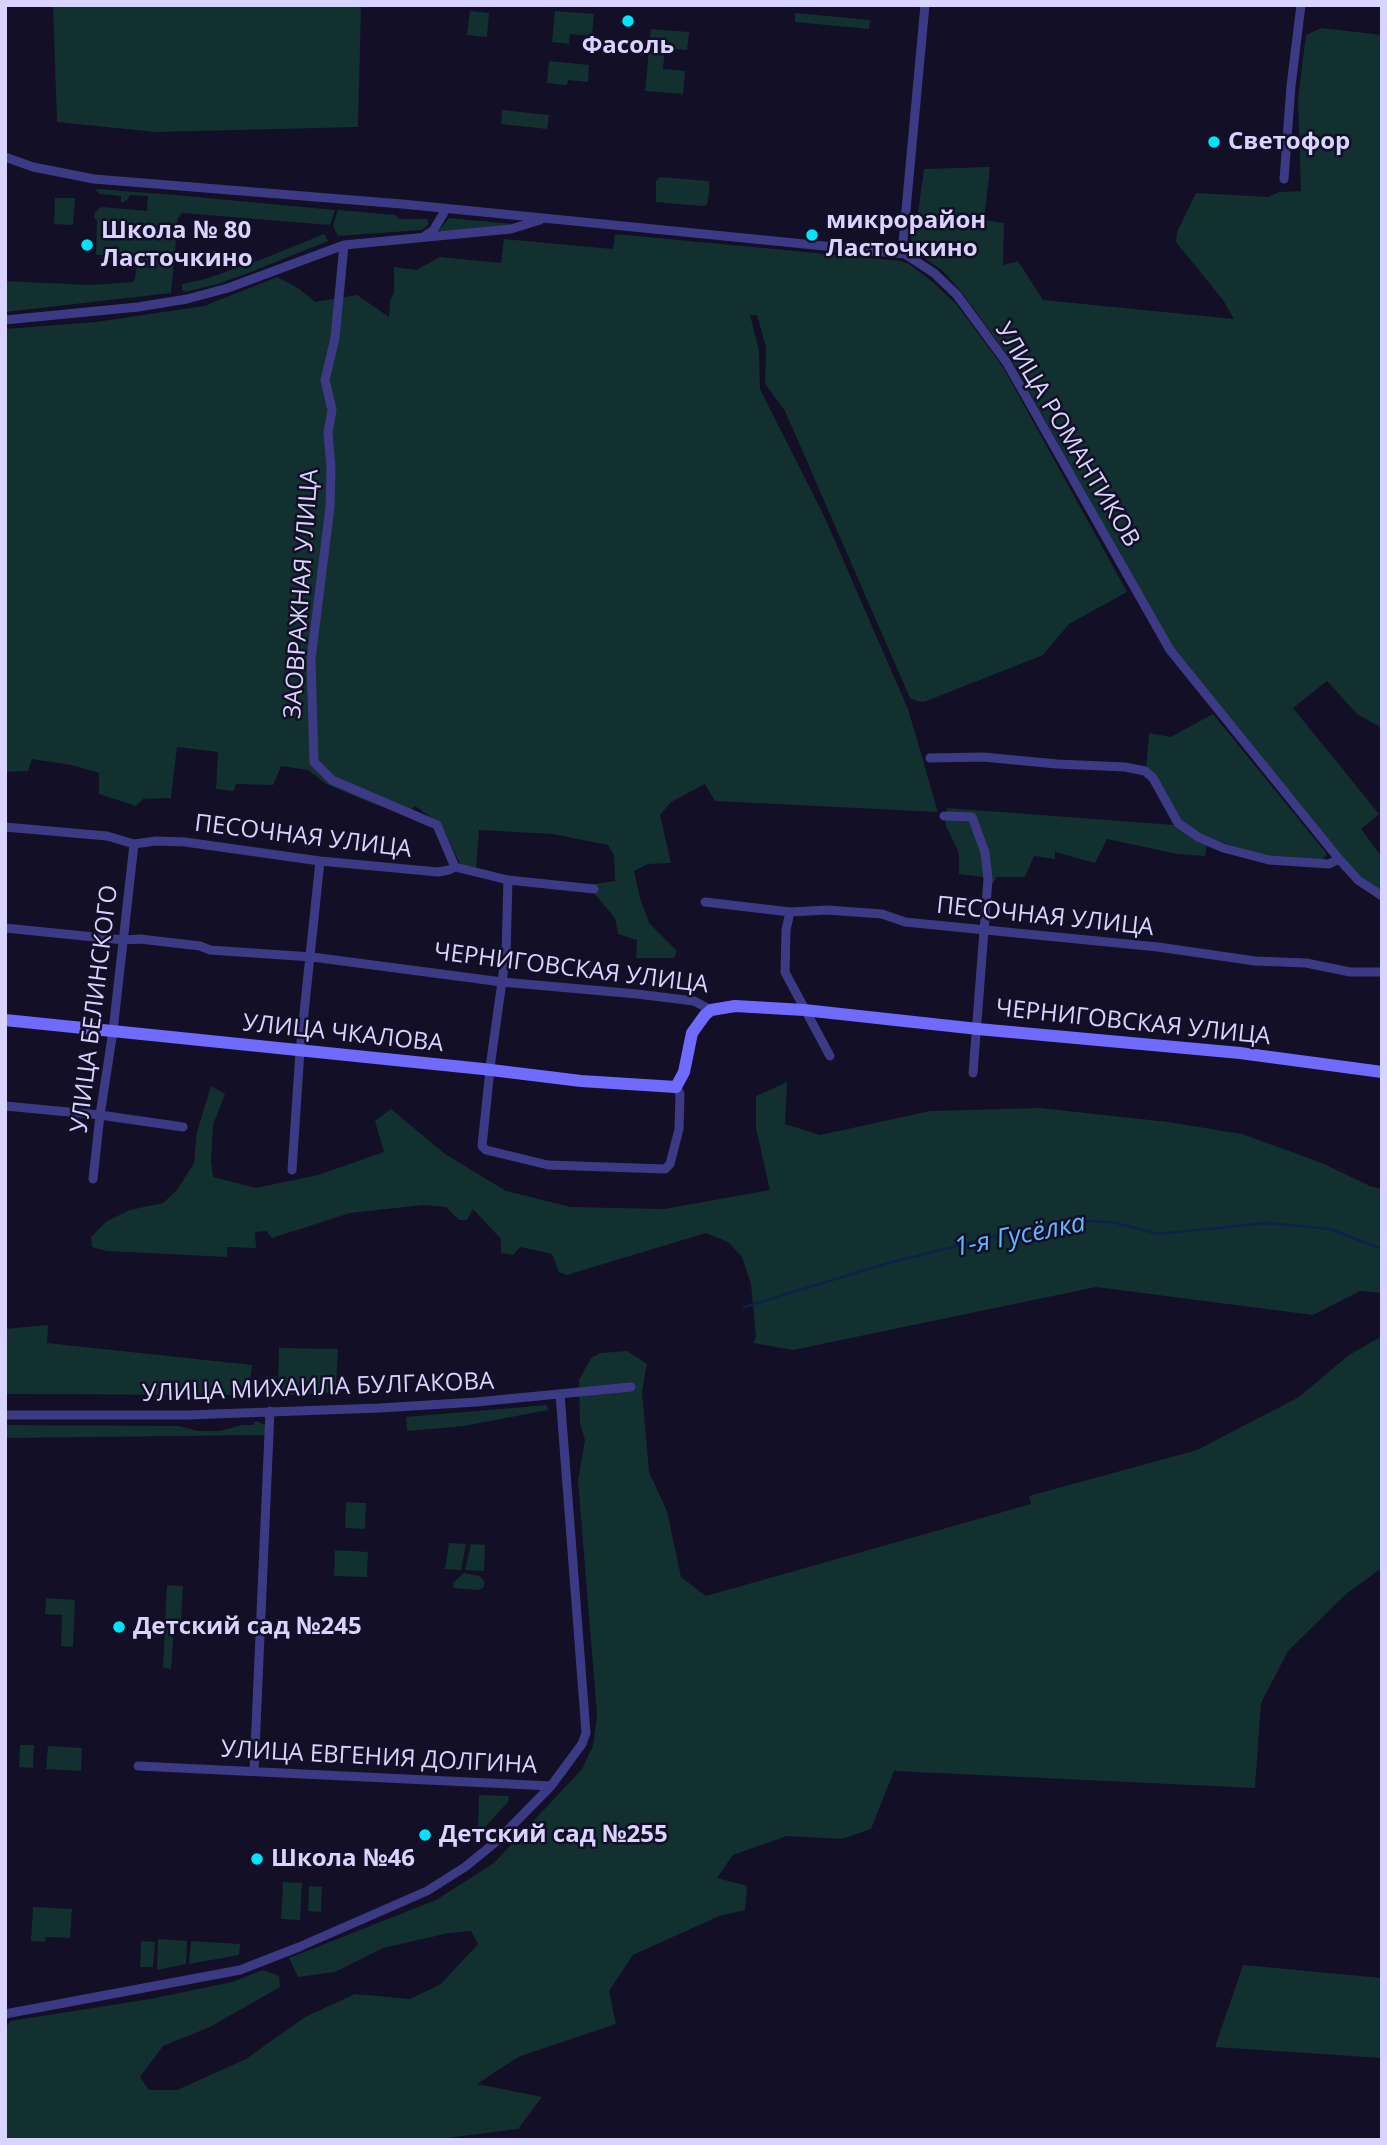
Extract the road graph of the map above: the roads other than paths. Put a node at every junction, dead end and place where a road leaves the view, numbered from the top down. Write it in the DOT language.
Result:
graph roads {
  1 [pos="925,5"];
  2 [pos="1301,5"];
  3 [pos="5,157"];
  4 [pos="1284,178"];
  5 [pos="446,209"];
  6 [pos="544,219"];
  7 [pos="422,237"];
  8 [pos="344,245"];
  9 [pos="902,253"];
  10 [pos="5,320"];
  11 [pos="930,758"];
  12 [pos="944,816"];
  13 [pos="5,827"];
  14 [pos="134,844"];
  15 [pos="1339,859"];
  16 [pos="320,861"];
  17 [pos="455,867"];
  18 [pos="508,880"];
  19 [pos="594,889"];
  20 [pos="1382,896"];
  21 [pos="705,902"];
  22 [pos="790,912"];
  23 [pos="5,928"];
  24 [pos="985,930"];
  25 [pos="124,940"];
  26 [pos="312,957"];
  27 [pos="1382,972"];
  28 [pos="502,982"];
  29 [pos="711,1010"];
  30 [pos="804,1010"];
  31 [pos="5,1020"];
  32 [pos="978,1029"];
  33 [pos="113,1031"];
  34 [pos="300,1051"];
  35 [pos="830,1056"];
  36 [pos="490,1070"];
  37 [pos="1382,1072"];
  38 [pos="973,1073"];
  39 [pos="676,1087"];
  40 [pos="5,1107"];
  41 [pos="100,1115"];
  42 [pos="183,1127"];
  43 [pos="292,1170"];
  44 [pos="93,1179"];
  45 [pos="631,1387"];
  46 [pos="560,1394"];
  47 [pos="270,1411"];
  48 [pos="5,1415"];
  49 [pos="138,1766"];
  50 [pos="254,1771"];
  51 [pos="551,1786"];
  52 [pos="5,2014"];
  1 -- 9 [label="street"];
  2 -- 4 [label="street"];
  3 -- 5 [label="street, УЛИЦА РОМАНТИКОВ"];
  5 -- 6 [label="street, УЛИЦА РОМАНТИКОВ"];
  5 -- 7 [label="street"];
  6 -- 7 [label="street, УЛИЦА РОМАНТИКОВ"];
  6 -- 9 [label="street, УЛИЦА РОМАНТИКОВ"];
  7 -- 8 [label="street, УЛИЦА РОМАНТИКОВ"];
  8 -- 10 [label="street, УЛИЦА РОМАНТИКОВ"];
  8 -- 17 [label="street, ЗАОВРАЖНАЯ УЛИЦА"];
  9 -- 15 [label="street, УЛИЦА РОМАНТИКОВ"];
  11 -- 15 [label="street"];
  12 -- 24 [label="street"];
  13 -- 14 [label="street, ПЕСОЧНАЯ УЛИЦА"];
  14 -- 16 [label="street, ПЕСОЧНАЯ УЛИЦА"];
  14 -- 25 [label="street, УЛИЦА БЕЛИНСКОГО"];
  15 -- 20 [label="street, УЛИЦА РОМАНТИКОВ"];
  16 -- 17 [label="street, ПЕСОЧНАЯ УЛИЦА"];
  16 -- 26 [label="street"];
  17 -- 18 [label="street, ПЕСОЧНАЯ УЛИЦА"];
  18 -- 19 [label="street, ПЕСОЧНАЯ УЛИЦА"];
  18 -- 28 [label="street"];
  21 -- 22 [label="street, ПЕСОЧНАЯ УЛИЦА"];
  22 -- 24 [label="street, ПЕСОЧНАЯ УЛИЦА"];
  22 -- 30 [label="street"];
  23 -- 25 [label="street, ЧЕРНИГОВСКАЯ УЛИЦА"];
  24 -- 27 [label="street, ПЕСОЧНАЯ УЛИЦА"];
  24 -- 32 [label="street"];
  25 -- 26 [label="street, ЧЕРНИГОВСКАЯ УЛИЦА"];
  25 -- 33 [label="street, УЛИЦА БЕЛИНСКОГО"];
  26 -- 28 [label="street, ЧЕРНИГОВСКАЯ УЛИЦА"];
  26 -- 34 [label="street"];
  28 -- 29 [label="street, ЧЕРНИГОВСКАЯ УЛИЦА"];
  28 -- 36 [label="street"];
  29 -- 30 [label="street, ЧЕРНИГОВСКАЯ УЛИЦА"];
  29 -- 39 [label="street"];
  30 -- 32 [label="street, ЧЕРНИГОВСКАЯ УЛИЦА"];
  30 -- 35 [label="street"];
  31 -- 33 [label="street, УЛИЦА ЧКАЛОВА"];
  32 -- 37 [label="street, ЧЕРНИГОВСКАЯ УЛИЦА"];
  32 -- 38 [label="street"];
  33 -- 34 [label="street, УЛИЦА ЧКАЛОВА"];
  33 -- 41 [label="street, УЛИЦА БЕЛИНСКОГО"];
  34 -- 36 [label="street, УЛИЦА ЧКАЛОВА"];
  34 -- 43 [label="street"];
  36 -- 39 [label="street, УЛИЦА ЧКАЛОВА"];
  36 -- 39 [label="street"];
  40 -- 41 [label="street"];
  41 -- 42 [label="street"];
  41 -- 44 [label="street, УЛИЦА БЕЛИНСКОГО"];
  45 -- 46 [label="street, УЛИЦА МИХАИЛА БУЛГАКОВА"];
  46 -- 47 [label="street, УЛИЦА МИХАИЛА БУЛГАКОВА"];
  46 -- 51 [label="street, УЛИЦА ЕВГЕНИЯ ДОЛГИНА"];
  47 -- 48 [label="street, УЛИЦА МИХАИЛА БУЛГАКОВА"];
  47 -- 50 [label="street"];
  49 -- 50 [label="street, УЛИЦА ЕВГЕНИЯ ДОЛГИНА"];
  50 -- 51 [label="street, УЛИЦА ЕВГЕНИЯ ДОЛГИНА"];
  51 -- 52 [label="street"];
}
